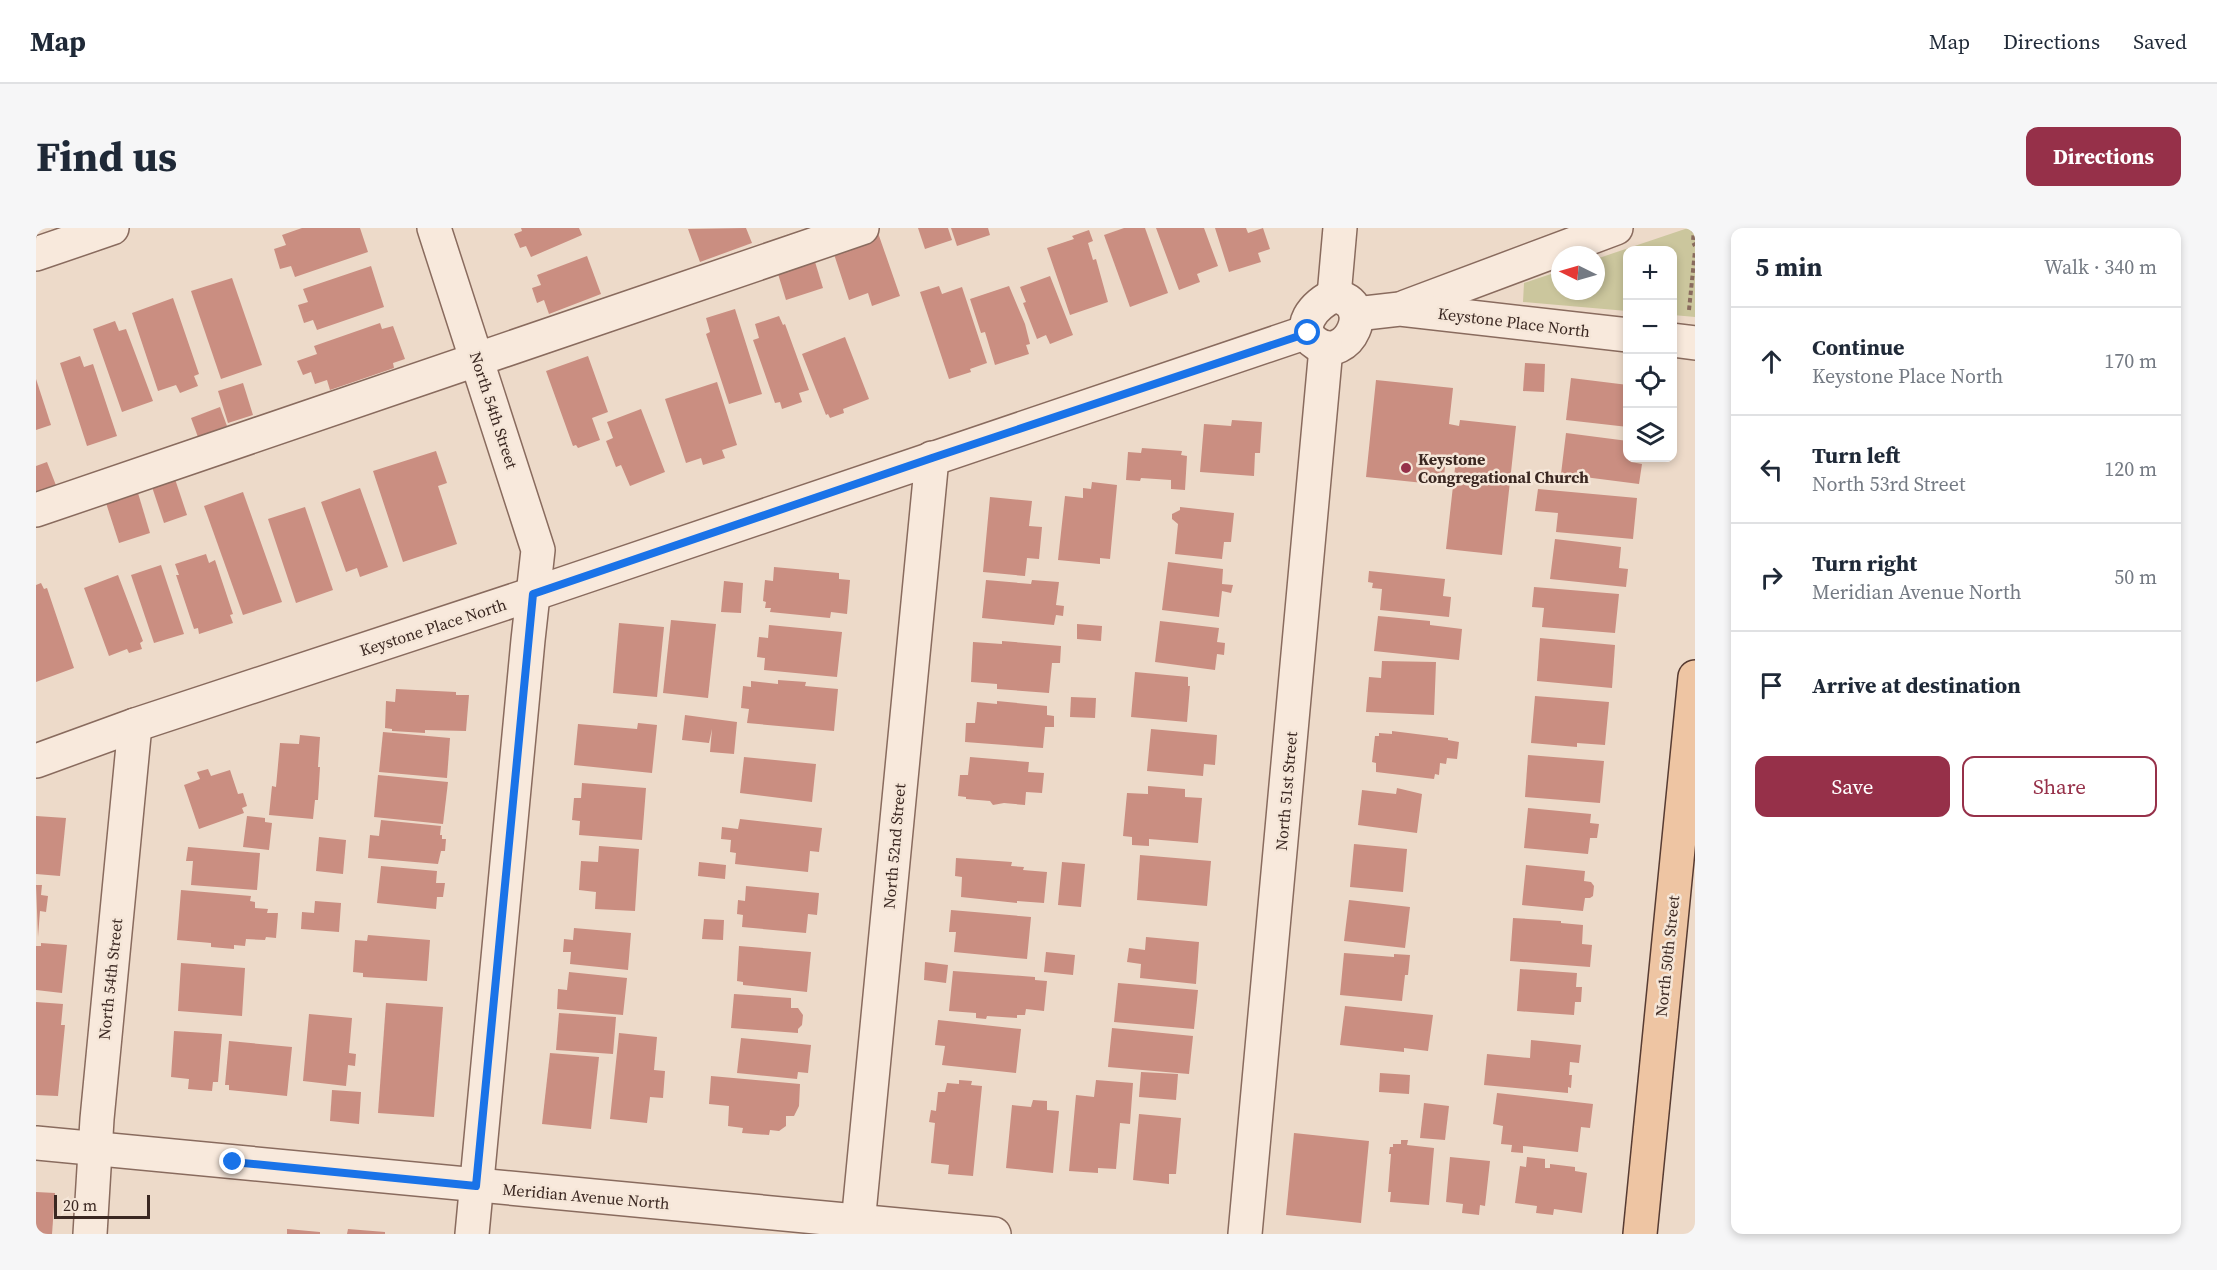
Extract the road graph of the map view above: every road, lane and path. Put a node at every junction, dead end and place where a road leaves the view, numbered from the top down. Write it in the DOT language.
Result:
graph roads {
  1 [pos="112,228"];
  2 [pos="434,228"];
  3 [pos="862,228"];
  4 [pos="1616,228"];
  5 [pos="1694,228"];
  6 [pos="1338,232"];
  7 [pos="1695,246"];
  8 [pos="1695,251"];
  9 [pos="36,254"];
  10 [pos="1345,305"];
  11 [pos="1400,309"];
  12 [pos="1685,333"];
  13 [pos="1623,334"];
  14 [pos="1317,340"];
  15 [pos="478,359"];
  16 [pos="932,458"];
  17 [pos="36,510"];
  18 [pos="533,594"];
  19 [pos="1695,677"];
  20 [pos="135,725"];
  21 [pos="36,761"];
  22 [pos="36,1143"];
  23 [pos="96,1148"];
  24 [pos="476,1186"];
  25 [pos="858,1228"];
  26 [pos="90,1234"];
  27 [pos="472,1234"];
  28 [pos="994,1234"];
  29 [pos="1245,1234"];
  30 [pos="1640,1234"];
  1 -- 9 [label="street"];
  2 -- 15 [label="street, North 54th Street"];
  3 -- 15 [label="street"];
  4 -- 11 [label="street, Keystone Place North"];
  5 -- 7 [label="path"];
  6 -- 10 [label="street"];
  8 -- 12 [label="path"];
  10 -- 11 [label="street, Keystone Place North"];
  10 -- 14 [label="street, North 51st Street"];
  11 -- 13 [label="street, Keystone Place North"];
  14 -- 16 [label="street, Keystone Place North"];
  14 -- 29 [label="street, North 51st Street"];
  15 -- 17 [label="street"];
  15 -- 18 [label="street, North 54th Street"];
  16 -- 18 [label="street, Keystone Place North"];
  16 -- 25 [label="street, North 52nd Street"];
  18 -- 20 [label="street, Keystone Place North"];
  18 -- 24 [label="street, North 54th Street"];
  19 -- 30 [label="main road, North 50th Street"];
  20 -- 21 [label="street, Keystone Place North"];
  20 -- 23 [label="street, North 54th Street"];
  22 -- 23 [label="street, Meridian Avenue North"];
  23 -- 24 [label="street, Meridian Avenue North"];
  23 -- 26 [label="street, North 54th Street"];
  24 -- 25 [label="street, Meridian Avenue North"];
  24 -- 27 [label="street, North 54th Street"];
  25 -- 28 [label="street, Meridian Avenue North"];
}
